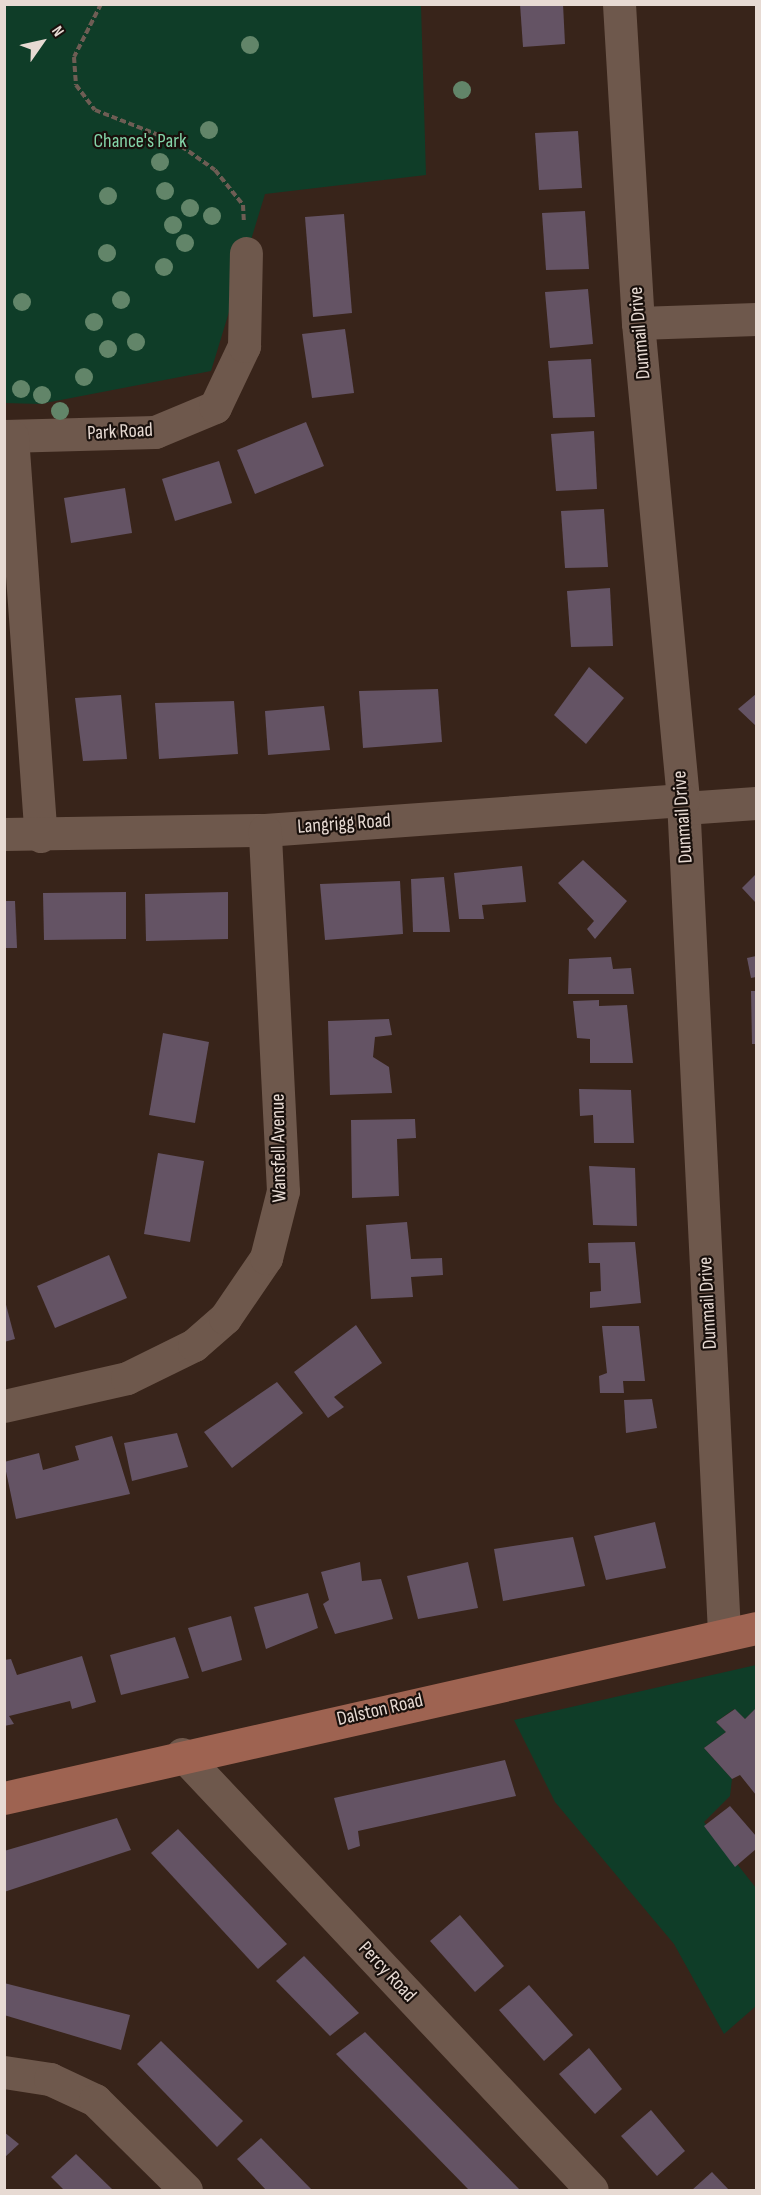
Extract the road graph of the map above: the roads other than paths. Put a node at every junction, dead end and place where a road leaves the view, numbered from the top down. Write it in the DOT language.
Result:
graph roads {
  1 [pos="619,4"];
  2 [pos="246,253"];
  3 [pos="756,319"];
  4 [pos="638,323"];
  5 [pos="8,436"];
  6 [pos="756,803"];
  7 [pos="683,804"];
  8 [pos="265,830"];
  9 [pos="4,834"];
  10 [pos="41,836"];
  11 [pos="4,1406"];
  12 [pos="756,1628"];
  13 [pos="724,1632"];
  14 [pos="182,1754"];
  15 [pos="4,1798"];
  16 [pos="4,2072"];
  17 [pos="186,2190"];
  18 [pos="592,2190"];
  1 -- 4 [label="street, Dunmail Drive"];
  2 -- 5 [label="street, Park Road"];
  3 -- 4 [label="street"];
  4 -- 7 [label="street, Dunmail Drive"];
  5 -- 10 [label="street"];
  6 -- 7 [label="street, Langrigg Road"];
  7 -- 8 [label="street, Langrigg Road"];
  7 -- 13 [label="street, Dunmail Drive"];
  8 -- 10 [label="street, Langrigg Road"];
  8 -- 11 [label="street, Wansfell Avenue"];
  9 -- 10 [label="street, Langrigg Road"];
  12 -- 13 [label="main road, Dalston Road"];
  13 -- 14 [label="main road, Dalston Road"];
  14 -- 15 [label="main road, Dalston Road"];
  14 -- 18 [label="street, Percy Road"];
  16 -- 17 [label="street"];
}
